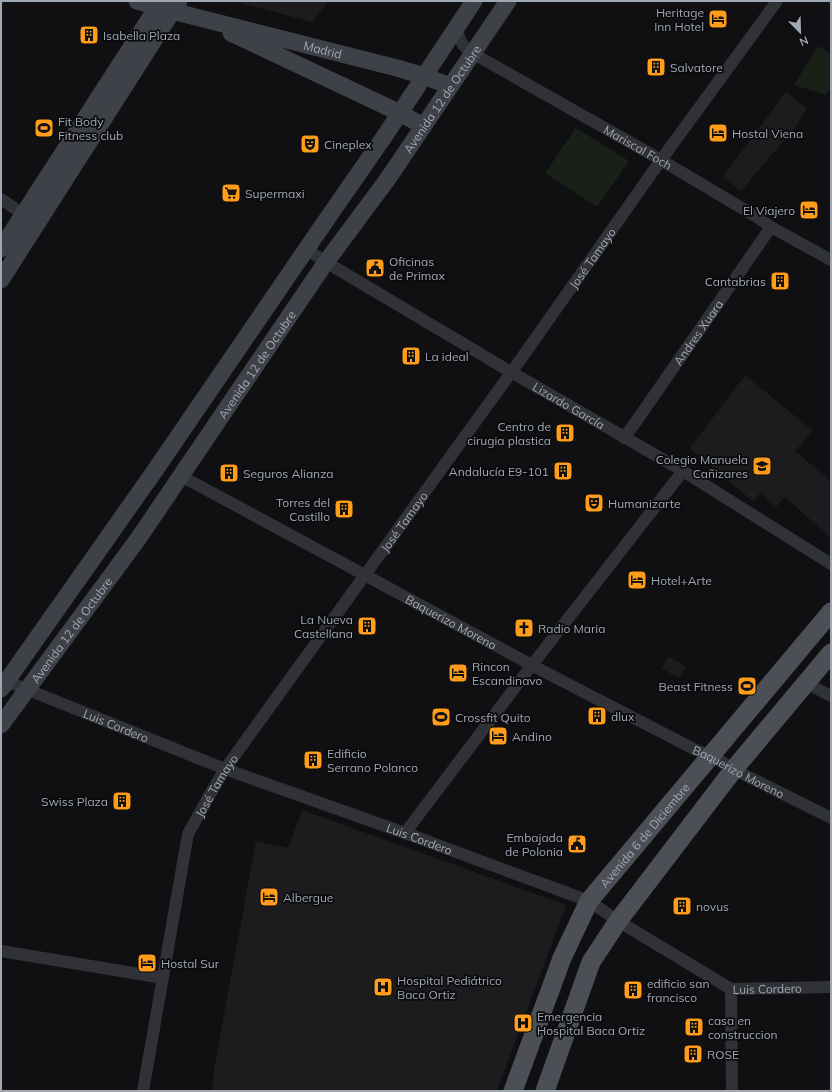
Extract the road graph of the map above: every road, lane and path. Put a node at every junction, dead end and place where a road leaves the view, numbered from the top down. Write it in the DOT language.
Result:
graph roads {
  1 [pos="137,1"];
  2 [pos="474,1"];
  3 [pos="508,1"];
  4 [pos="777,1"];
  5 [pos="167,5"];
  6 [pos="195,16"];
  7 [pos="457,25"];
  8 [pos="472,53"];
  9 [pos="424,76"];
  10 [pos="450,86"];
  11 [pos="400,113"];
  12 [pos="423,126"];
  13 [pos="661,160"];
  14 [pos="1,199"];
  15 [pos="24,214"];
  16 [pos="37,224"];
  17 [pos="771,227"];
  18 [pos="1,249"];
  19 [pos="306,249"];
  20 [pos="831,260"];
  21 [pos="326,262"];
  22 [pos="1,280"];
  23 [pos="511,372"];
  24 [pos="624,438"];
  25 [pos="682,471"];
  26 [pos="181,476"];
  27 [pos="831,564"];
  28 [pos="364,575"];
  29 [pos="831,612"];
  30 [pos="831,653"];
  31 [pos="532,665"];
  32 [pos="3,683"];
  33 [pos="806,683"];
  34 [pos="28,690"];
  35 [pos="831,696"];
  36 [pos="1,725"];
  37 [pos="711,756"];
  38 [pos="225,769"];
  39 [pos="734,769"];
  40 [pos="831,818"];
  41 [pos="405,833"];
  42 [pos="589,901"];
  43 [pos="618,921"];
  44 [pos="1,952"];
  45 [pos="163,978"];
  46 [pos="831,987"];
  47 [pos="731,988"];
  48 [pos="143,1091"];
  49 [pos="513,1091"];
  50 [pos="545,1091"];
  51 [pos="732,1091"];
  1 -- 5 [label="main road, Madrid"];
  2 -- 7 [label="main road, Avenida 12 de Octubre"];
  3 -- 8 [label="main road, Avenida 12 de Octubre"];
  4 -- 13 [label="street, José Tamayo"];
  5 -- 6 [label="main road, Madrid"];
  5 -- 15 [label="main road"];
  5 -- 16 [label="main road"];
  6 -- 9 [label="main road, Madrid"];
  6 -- 11 [label="main road, Madrid"];
  7 -- 8 [label="street, Mariscal Foch"];
  7 -- 9 [label="main road, Avenida 12 de Octubre"];
  8 -- 10 [label="main road, Avenida 12 de Octubre"];
  8 -- 13 [label="street, Mariscal Foch"];
  9 -- 10 [label="main road, Madrid"];
  9 -- 11 [label="main road, Avenida 12 de Octubre"];
  10 -- 12 [label="main road, Avenida 12 de Octubre"];
  11 -- 12 [label="main road, Madrid"];
  11 -- 19 [label="main road, Avenida 12 de Octubre"];
  12 -- 21 [label="main road, Avenida 12 de Octubre"];
  13 -- 17 [label="street, Mariscal Foch"];
  13 -- 23 [label="street, José Tamayo"];
  14 -- 15 [label="street"];
  15 -- 16 [label="street"];
  15 -- 18 [label="main road"];
  16 -- 22 [label="main road"];
  17 -- 20 [label="street, Mariscal Foch"];
  17 -- 24 [label="street, Andres Xuara"];
  19 -- 21 [label="street, Lizardo García"];
  19 -- 32 [label="main road, Avenida 12 de Octubre"];
  21 -- 23 [label="street, Lizardo García"];
  21 -- 26 [label="main road, Avenida 12 de Octubre"];
  23 -- 24 [label="street, Lizardo García"];
  23 -- 28 [label="street, José Tamayo"];
  24 -- 25 [label="street, Lizardo García"];
  25 -- 27 [label="street, Lizardo García"];
  25 -- 31 [label="street"];
  26 -- 28 [label="street, Baquerizo Moreno"];
  26 -- 34 [label="main road, Avenida 12 de Octubre"];
  28 -- 31 [label="street, Baquerizo Moreno"];
  28 -- 38 [label="street, José Tamayo"];
  29 -- 37 [label="main road, Avenida 6 de Diciembre"];
  30 -- 33 [label="main road"];
  31 -- 37 [label="street, Baquerizo Moreno"];
  31 -- 41 [label="street"];
  32 -- 34 [label="street, Luis Cordero"];
  33 -- 35 [label="street"];
  33 -- 39 [label="main road"];
  34 -- 36 [label="main road, Avenida 12 de Octubre"];
  34 -- 38 [label="street, Luis Cordero"];
  37 -- 39 [label="street, Baquerizo Moreno"];
  37 -- 42 [label="main road, Avenida 6 de Diciembre"];
  38 -- 41 [label="street, Luis Cordero"];
  38 -- 45 [label="street, José Tamayo"];
  39 -- 40 [label="street, Baquerizo Moreno"];
  39 -- 43 [label="main road"];
  41 -- 42 [label="street, Luis Cordero"];
  42 -- 43 [label="street, Luis Cordero"];
  42 -- 49 [label="main road, Avenida 6 de Diciembre"];
  43 -- 47 [label="street, Luis Cordero"];
  43 -- 50 [label="main road"];
  44 -- 45 [label="street"];
  45 -- 48 [label="street, José Tamayo"];
  46 -- 47 [label="street, Luis Cordero"];
  47 -- 51 [label="street"];
}
